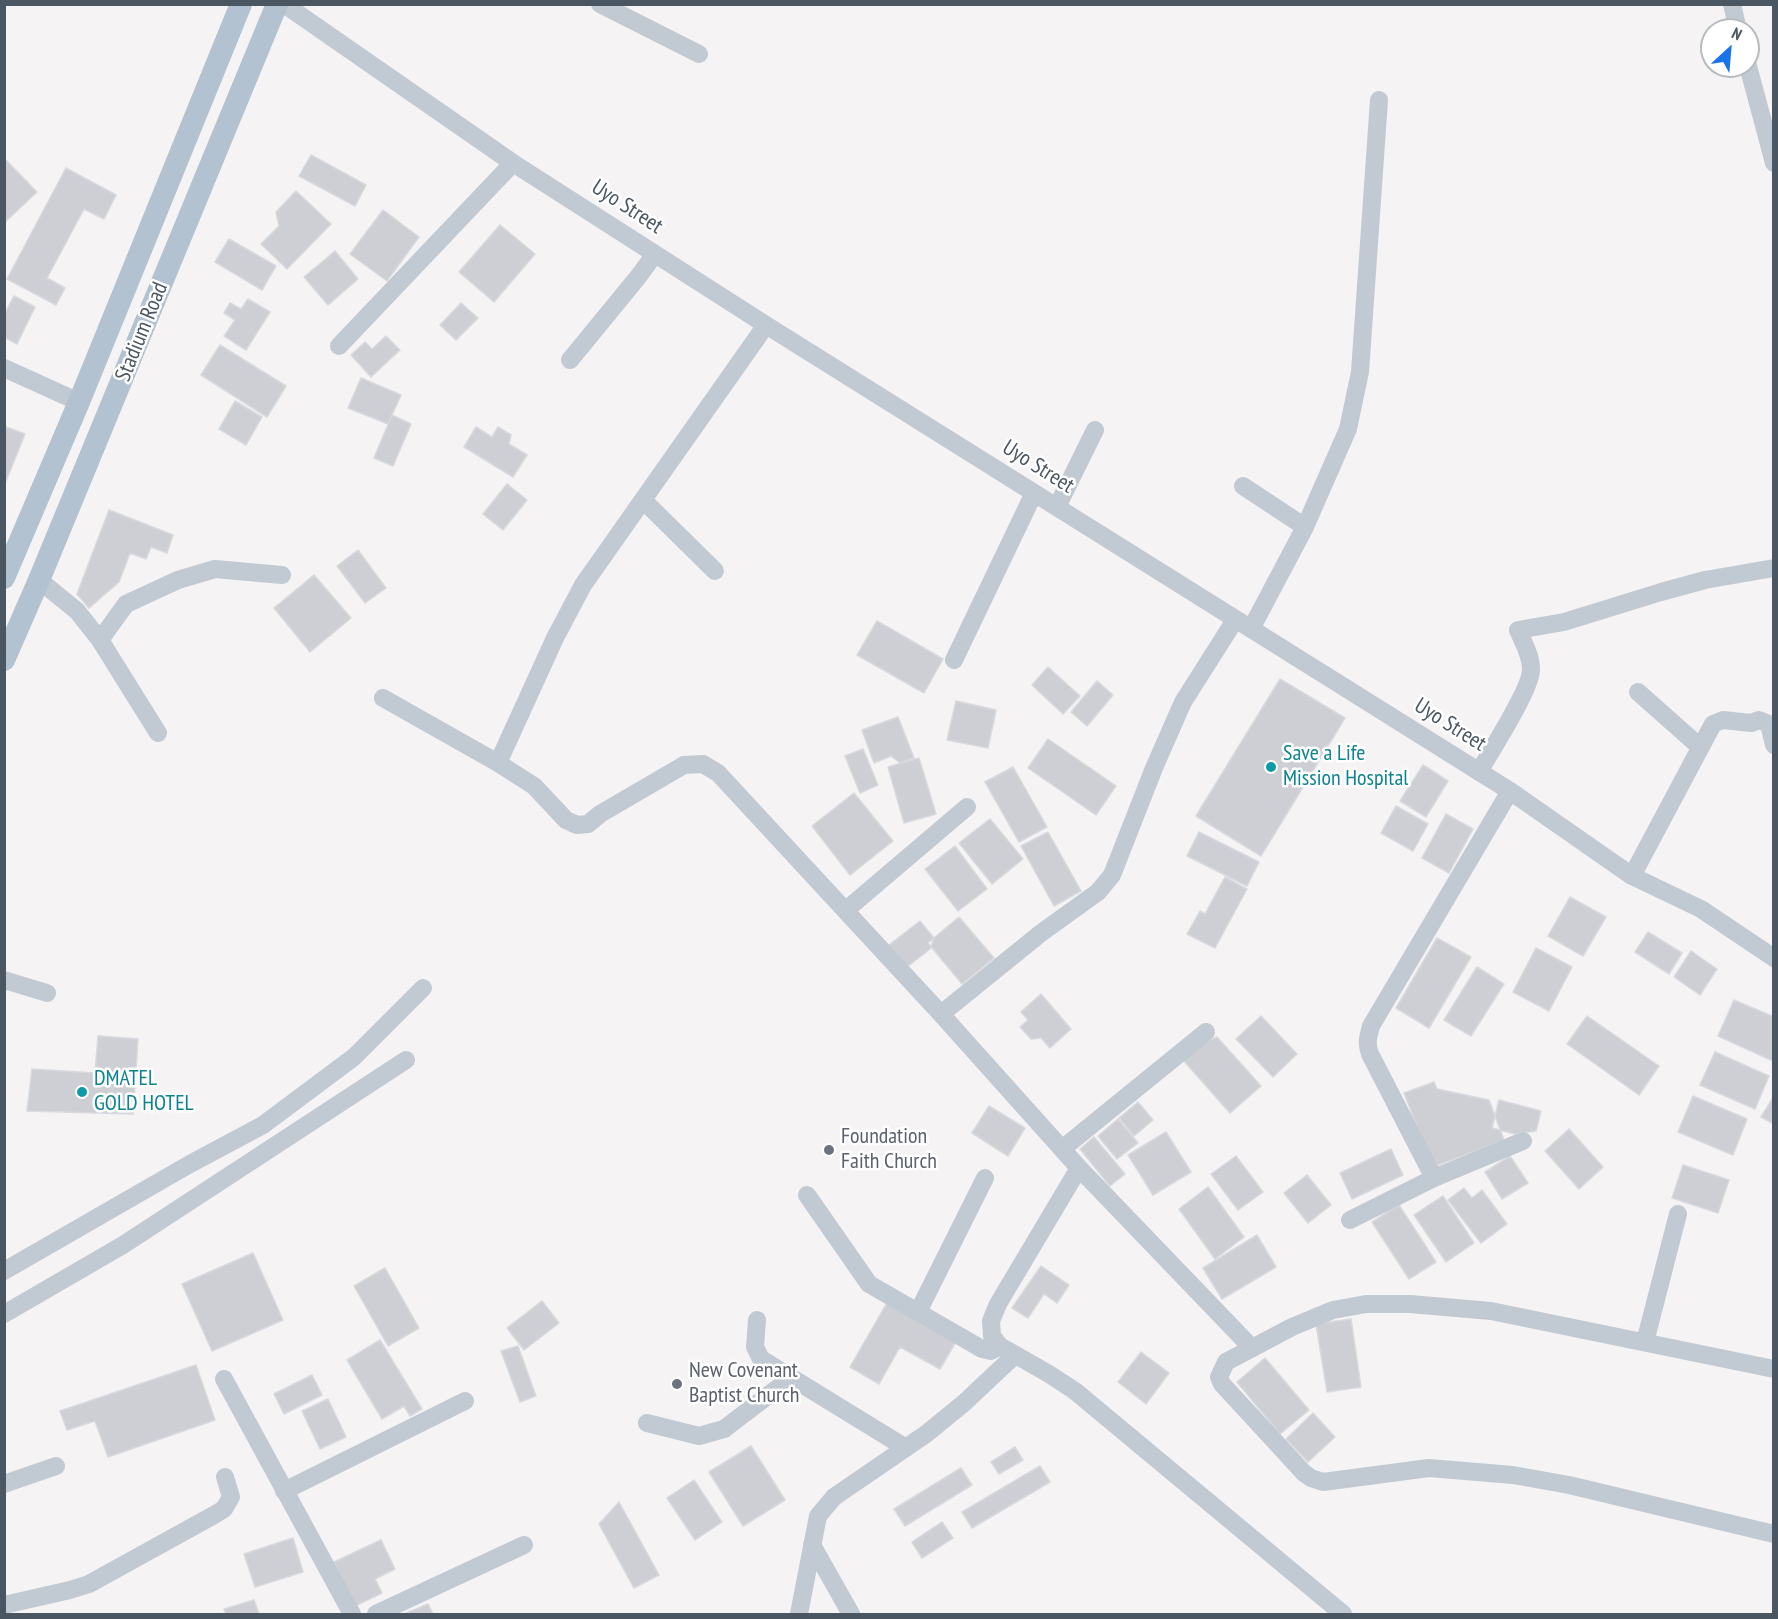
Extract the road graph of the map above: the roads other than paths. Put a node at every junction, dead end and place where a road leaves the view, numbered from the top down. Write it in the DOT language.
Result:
graph roads {
  1 [pos="241,4"];
  2 [pos="277,4"];
  3 [pos="284,4"];
  4 [pos="600,4"];
  5 [pos="699,54"];
  6 [pos="1751,78"];
  7 [pos="1379,100"];
  8 [pos="513,163"];
  9 [pos="1773,163"];
  10 [pos="655,254"];
  11 [pos="766,325"];
  12 [pos="339,346"];
  13 [pos="570,360"];
  14 [pos="4,368"];
  15 [pos="79,402"];
  16 [pos="1095,430"];
  17 [pos="1243,486"];
  18 [pos="1034,493"];
  19 [pos="643,500"];
  20 [pos="1057,507"];
  21 [pos="1305,526"];
  22 [pos="1773,568"];
  23 [pos="6,571"];
  24 [pos="715,571"];
  25 [pos="282,576"];
  26 [pos="39,580"];
  27 [pos="1243,624"];
  28 [pos="100,640"];
  29 [pos="4,660"];
  30 [pos="954,660"];
  31 [pos="1638,692"];
  32 [pos="383,698"];
  33 [pos="158,733"];
  34 [pos="1773,746"];
  35 [pos="1700,747"];
  36 [pos="498,763"];
  37 [pos="1479,772"];
  38 [pos="1510,791"];
  39 [pos="967,807"];
  40 [pos="1632,876"];
  41 [pos="846,910"];
  42 [pos="1773,958"];
  43 [pos="4,980"];
  44 [pos="423,988"];
  45 [pos="47,993"];
  46 [pos="941,1014"];
  47 [pos="1206,1032"];
  48 [pos="406,1060"];
  49 [pos="1523,1141"];
  50 [pos="1062,1149"];
  51 [pos="1079,1168"];
  52 [pos="985,1178"];
  53 [pos="1434,1178"];
  54 [pos="807,1194"];
  55 [pos="1678,1214"];
  56 [pos="1350,1220"];
  57 [pos="4,1271"];
  58 [pos="918,1312"];
  59 [pos="4,1314"];
  60 [pos="757,1320"];
  61 [pos="1645,1342"];
  62 [pos="1251,1347"];
  63 [pos="1008,1351"];
  64 [pos="1773,1369"];
  65 [pos="791,1378"];
  66 [pos="224,1379"];
  67 [pos="465,1401"];
  68 [pos="647,1423"];
  69 [pos="906,1448"];
  70 [pos="56,1466"];
  71 [pos="225,1477"];
  72 [pos="4,1484"];
  73 [pos="284,1491"];
  74 [pos="1773,1534"];
  75 [pos="524,1545"];
  76 [pos="812,1545"];
  77 [pos="4,1605"];
  78 [pos="352,1614"];
  79 [pos="376,1614"];
  80 [pos="799,1614"];
  81 [pos="851,1614"];
  82 [pos="1343,1614"];
  1 -- 15 [label="main road, Stadium Road"];
  2 -- 26 [label="main road, Stadium Road"];
  3 -- 8 [label="street, Uyo Street"];
  4 -- 5 [label="street"];
  6 -- 9 [label="street"];
  7 -- 21 [label="street"];
  8 -- 10 [label="street, Uyo Street"];
  8 -- 12 [label="street"];
  10 -- 11 [label="street, Uyo Street"];
  10 -- 13 [label="street"];
  11 -- 18 [label="street, Uyo Street"];
  11 -- 19 [label="street"];
  14 -- 15 [label="street"];
  15 -- 23 [label="main road, Stadium Road"];
  16 -- 20 [label="street"];
  17 -- 21 [label="street"];
  18 -- 20 [label="street, Uyo Street"];
  18 -- 30 [label="street"];
  19 -- 24 [label="street"];
  19 -- 36 [label="street"];
  20 -- 27 [label="street, Uyo Street"];
  21 -- 27 [label="street"];
  22 -- 37 [label="street"];
  25 -- 28 [label="street"];
  26 -- 28 [label="street"];
  26 -- 29 [label="main road, Stadium Road"];
  27 -- 37 [label="street, Uyo Street"];
  27 -- 46 [label="street"];
  28 -- 33 [label="street"];
  31 -- 35 [label="street"];
  32 -- 36 [label="street"];
  34 -- 35 [label="street"];
  35 -- 40 [label="street"];
  36 -- 41 [label="street"];
  37 -- 38 [label="street, Uyo Street"];
  38 -- 40 [label="street, Uyo Street"];
  38 -- 53 [label="street"];
  39 -- 41 [label="street"];
  40 -- 42 [label="street, Uyo Street"];
  41 -- 46 [label="street"];
  43 -- 45 [label="street"];
  44 -- 57 [label="street"];
  46 -- 50 [label="street"];
  47 -- 50 [label="street"];
  48 -- 59 [label="street"];
  49 -- 53 [label="street"];
  50 -- 51 [label="street"];
  51 -- 62 [label="street"];
  51 -- 63 [label="street"];
  52 -- 58 [label="street"];
  53 -- 56 [label="street"];
  54 -- 58 [label="street"];
  55 -- 61 [label="street"];
  58 -- 63 [label="street"];
  60 -- 65 [label="street"];
  61 -- 62 [label="street"];
  61 -- 64 [label="street"];
  62 -- 74 [label="street"];
  63 -- 69 [label="street"];
  63 -- 82 [label="street"];
  65 -- 68 [label="street"];
  65 -- 69 [label="street"];
  66 -- 73 [label="street"];
  67 -- 73 [label="street"];
  69 -- 76 [label="street"];
  70 -- 72 [label="street"];
  71 -- 77 [label="street"];
  73 -- 78 [label="street"];
  75 -- 79 [label="street"];
  76 -- 80 [label="street"];
  76 -- 81 [label="street"];
}
